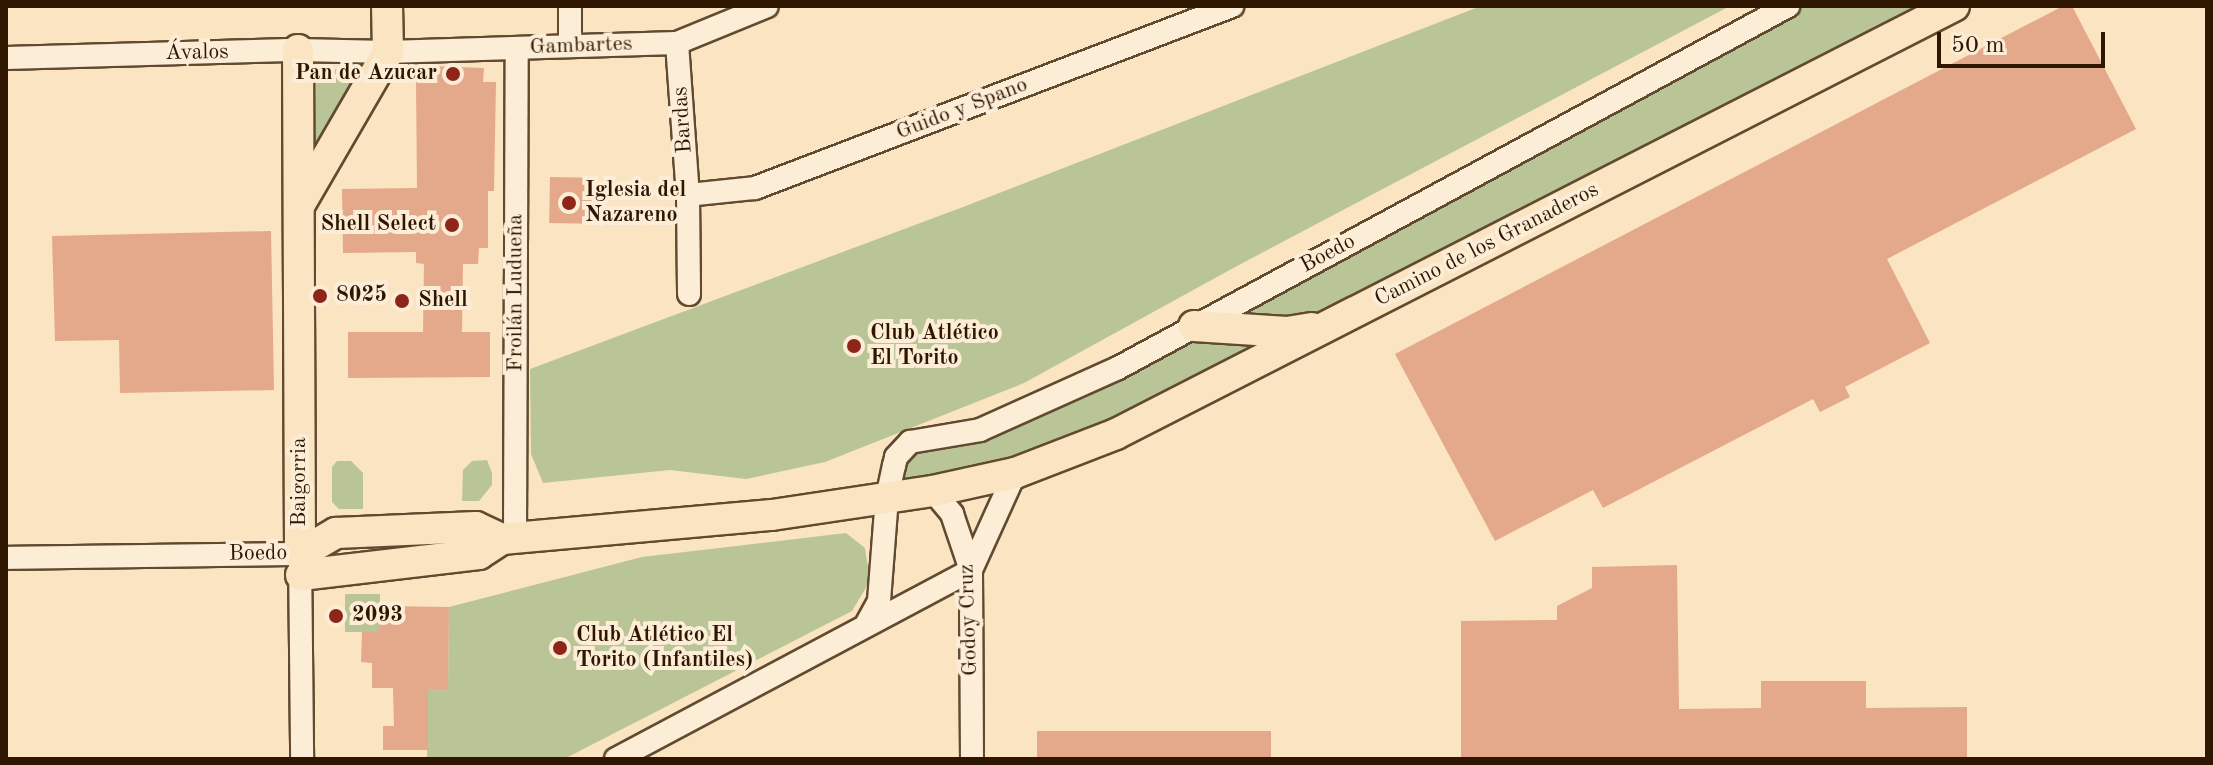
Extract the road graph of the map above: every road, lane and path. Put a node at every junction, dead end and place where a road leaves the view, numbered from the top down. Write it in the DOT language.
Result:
graph roads {
  1 [pos="387,6"];
  2 [pos="570,6"];
  3 [pos="767,6"];
  4 [pos="1232,6"];
  5 [pos="1788,6"];
  6 [pos="1954,6"];
  7 [pos="677,43"];
  8 [pos="570,46"];
  9 [pos="517,48"];
  10 [pos="298,50"];
  11 [pos="388,52"];
  12 [pos="6,58"];
  13 [pos="688,195"];
  14 [pos="299,206"];
  15 [pos="689,294"];
  16 [pos="1194,326"];
  17 [pos="1326,327"];
  18 [pos="1015,473"];
  19 [pos="933,491"];
  20 [pos="887,498"];
  21 [pos="508,538"];
  22 [pos="6,558"];
  23 [pos="300,564"];
  24 [pos="971,570"];
  25 [pos="867,623"];
  26 [pos="641,753"];
  27 [pos="302,759"];
  28 [pos="616,759"];
  29 [pos="972,759"];
  1 -- 11 [label="main road"];
  2 -- 8 [label="street"];
  3 -- 7 [label="street, Gambartes"];
  4 -- 13 [label="street, Guido y Spano"];
  5 -- 16 [label="street, Boedo"];
  6 -- 17 [label="main road, Camino de los Granaderos"];
  7 -- 8 [label="street, Gambartes"];
  7 -- 13 [label="street, Bardas"];
  8 -- 9 [label="street, Gambartes"];
  9 -- 11 [label="street, Gambartes"];
  9 -- 21 [label="street, Froilán Ludueña"];
  10 -- 11 [label="street, Ávalos"];
  10 -- 12 [label="street, Ávalos"];
  10 -- 14 [label="main road, Baigorria"];
  11 -- 14 [label="main road"];
  13 -- 15 [label="street, Bardas"];
  14 -- 23 [label="main road, Baigorria"];
  16 -- 17 [label="main road"];
  16 -- 20 [label="street, Boedo"];
  17 -- 18 [label="main road, Camino de los Granaderos"];
  18 -- 19 [label="main road, Camino de los Granaderos"];
  18 -- 24 [label="street"];
  19 -- 20 [label="main road, Boedo"];
  19 -- 24 [label="street, Godoy Cruz"];
  20 -- 21 [label="main road, Boedo"];
  20 -- 25 [label="street, Boedo"];
  21 -- 23 [label="main road, Boedo"];
  22 -- 23 [label="street, Boedo"];
  23 -- 27 [label="street, Baigorria"];
  24 -- 25 [label="street"];
  24 -- 29 [label="street, Godoy Cruz"];
  25 -- 26 [label="street"];
  26 -- 28 [label="street"];
}
